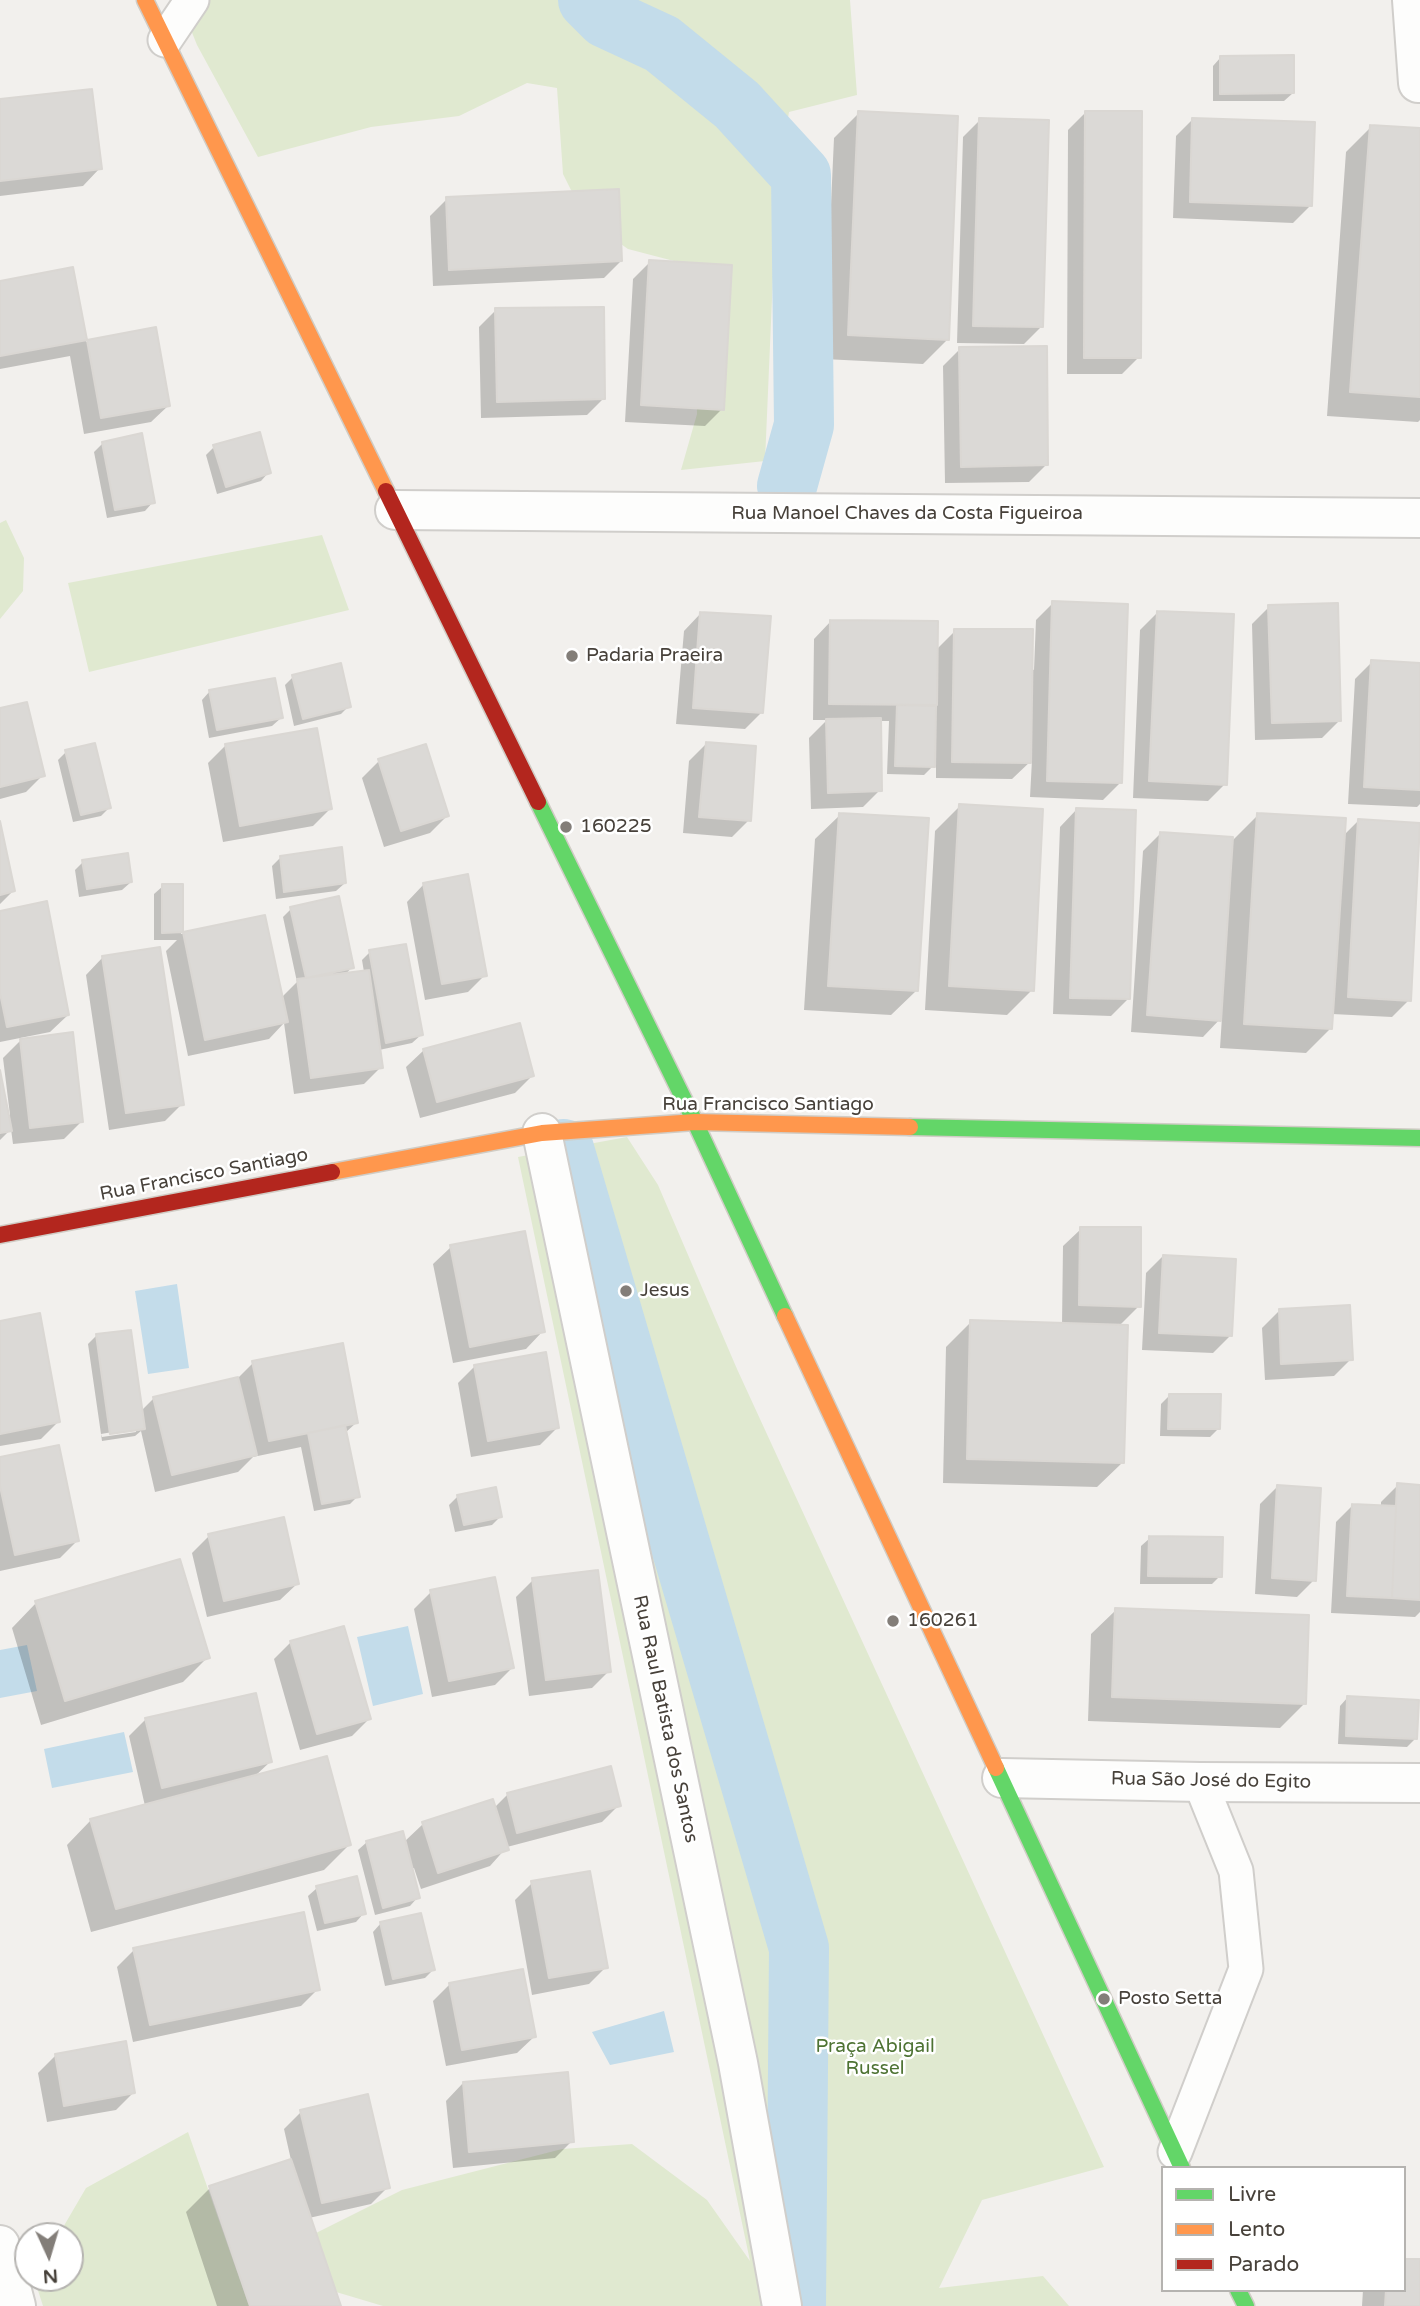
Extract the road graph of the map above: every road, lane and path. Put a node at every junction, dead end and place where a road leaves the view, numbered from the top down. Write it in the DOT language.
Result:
graph roads {
  1 [pos="145,0"];
  2 [pos="192,0"];
  3 [pos="1412,0"];
  4 [pos="165,40"];
  5 [pos="1418,83"];
  6 [pos="395,510"];
  7 [pos="1420,518"];
  8 [pos="695,1122"];
  9 [pos="542,1133"];
  10 [pos="1420,1138"];
  11 [pos="0,1235"];
  12 [pos="1002,1778"];
  13 [pos="1199,1782"];
  14 [pos="1420,1783"];
  15 [pos="1179,2160"];
  16 [pos="0,2245"];
  17 [pos="16,2306"];
  18 [pos="782,2306"];
  1 -- 4 [label="main road"];
  2 -- 4 [label="lane"];
  3 -- 5 [label="street"];
  4 -- 6 [label="main road"];
  6 -- 7 [label="street, Rua Manoel Chaves da Costa Figueiroa"];
  6 -- 8 [label="main road"];
  8 -- 9 [label="main road, Rua Francisco Santiago"];
  8 -- 10 [label="main road, Rua Francisco Santiago"];
  8 -- 12 [label="main road"];
  9 -- 11 [label="main road, Rua Francisco Santiago"];
  9 -- 18 [label="street, Rua Raul Batista dos Santos"];
  12 -- 13 [label="street, Rua São José do Egito"];
  12 -- 15 [label="main road"];
  13 -- 14 [label="street, Rua São José do Egito"];
  13 -- 15 [label="lane"];
  16 -- 17 [label="street"];
}
